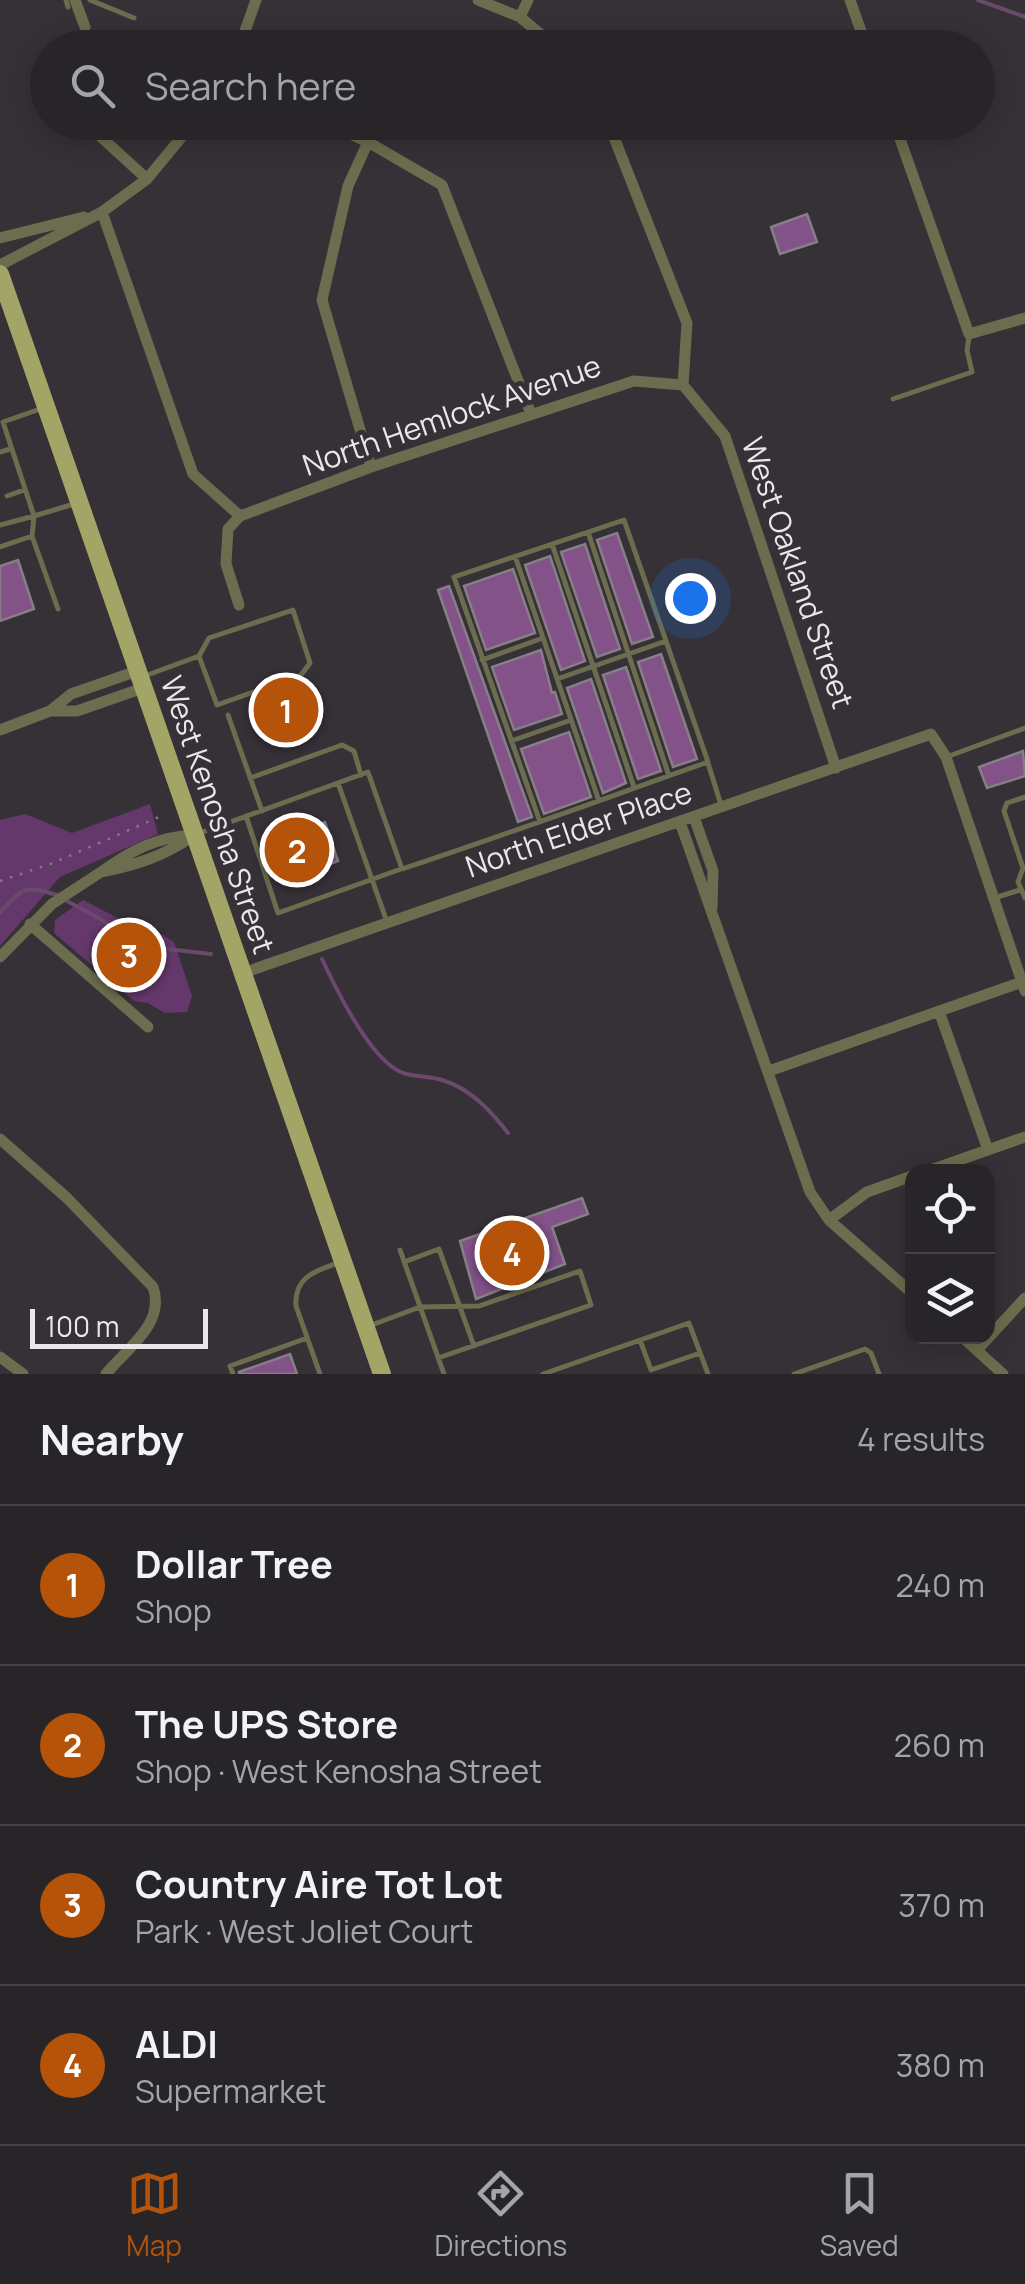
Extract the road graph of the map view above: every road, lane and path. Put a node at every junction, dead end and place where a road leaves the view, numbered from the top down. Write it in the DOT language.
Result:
graph roads {
  1 [pos="90,0"];
  2 [pos="256,0"];
  3 [pos="478,0"];
  4 [pos="528,0"];
  5 [pos="850,0"];
  6 [pos="70,2"];
  7 [pos="520,16"];
  8 [pos="134,18"];
  9 [pos="85,28"];
  10 [pos="246,30"];
  11 [pos="536,30"];
  12 [pos="861,30"];
  13 [pos="104,140"];
  14 [pos="179,140"];
  15 [pos="364,140"];
  16 [pos="615,140"];
  17 [pos="900,140"];
  18 [pos="368,142"];
  19 [pos="147,179"];
  20 [pos="102,212"];
  21 [pos="0,238"];
  22 [pos="0,265"];
  23 [pos="0,274"];
  24 [pos="1025,318"];
  25 [pos="969,334"];
  26 [pos="682,384"];
  27 [pos="893,398"];
  28 [pos="46,407"];
  29 [pos="531,414"];
  30 [pos="1,421"];
  31 [pos="10,449"];
  32 [pos="0,452"];
  33 [pos="371,468"];
  34 [pos="24,490"];
  35 [pos="7,496"];
  36 [pos="80,502"];
  37 [pos="34,516"];
  38 [pos="240,516"];
  39 [pos="0,524"];
  40 [pos="588,532"];
  41 [pos="32,536"];
  42 [pos="552,544"];
  43 [pos="0,547"];
  44 [pos="515,556"];
  45 [pos="240,605"];
  46 [pos="58,608"];
  47 [pos="543,638"];
  48 [pos="666,641"];
  49 [pos="629,654"];
  50 [pos="199,656"];
  51 [pos="482,660"];
  52 [pos="594,666"];
  53 [pos="140,679"];
  54 [pos="557,680"];
  55 [pos="228,715"];
  56 [pos="571,720"];
  57 [pos="1025,728"];
  58 [pos="0,730"];
  59 [pos="511,740"];
  60 [pos="946,756"];
  61 [pos="708,762"];
  62 [pos="836,768"];
  63 [pos="361,775"];
  64 [pos="670,776"];
  65 [pos="250,778"];
  66 [pos="338,784"];
  67 [pos="635,788"];
  68 [pos="1025,797"];
  69 [pos="599,801"];
  70 [pos="722,808"];
  71 [pos="262,811"];
  72 [pos="246,816"];
  73 [pos="158,817"];
  74 [pos="694,817"];
  75 [pos="540,822"];
  76 [pos="680,822"];
  77 [pos="194,835"];
  78 [pos="706,851"];
  79 [pos="692,856"];
  80 [pos="1024,868"];
  81 [pos="402,869"];
  82 [pos="372,880"];
  83 [pos="0,881"];
  84 [pos="1020,890"];
  85 [pos="994,898"];
  86 [pos="1025,898"];
  87 [pos="712,908"];
  88 [pos="387,923"];
  89 [pos="30,924"];
  90 [pos="0,957"];
  91 [pos="243,973"];
  92 [pos="1024,987"];
  93 [pos="939,1011"];
  94 [pos="148,1026"];
  95 [pos="768,1071"];
  96 [pos="1025,1137"];
  97 [pos="0,1139"];
  98 [pos="988,1150"];
  99 [pos="948,1164"];
  100 [pos="905,1178"];
  101 [pos="830,1220"];
  102 [pos="400,1250"];
  103 [pos="343,1262"];
  104 [pos="404,1262"];
  105 [pos="905,1288"];
  106 [pos="1024,1298"];
  107 [pos="460,1306"];
  108 [pos="420,1307"];
  109 [pos="366,1327"];
  110 [pos="307,1338"];
  111 [pos="640,1340"];
  112 [pos="970,1344"];
  113 [pos="474,1346"];
  114 [pos="976,1350"];
  115 [pos="700,1353"];
  116 [pos="0,1357"];
  117 [pos="438,1358"];
  118 [pos="557,1372"];
  119 [pos="23,1374"];
  120 [pos="106,1374"];
  121 [pos="233,1374"];
  122 [pos="320,1374"];
  123 [pos="382,1374"];
  124 [pos="444,1374"];
  125 [pos="543,1374"];
  126 [pos="708,1374"];
  127 [pos="794,1374"];
  128 [pos="879,1374"];
  129 [pos="1003,1374"];
  1 -- 8 [label="lane"];
  2 -- 10 [label="street"];
  3 -- 7 [label="street"];
  4 -- 7 [label="street"];
  5 -- 12 [label="street"];
  6 -- 9 [label="street"];
  7 -- 11 [label="street"];
  13 -- 19 [label="street"];
  14 -- 19 [label="street"];
  15 -- 18 [label="street"];
  16 -- 26 [label="street"];
  17 -- 25 [label="street"];
  18 -- 29 [label="street"];
  18 -- 33 [label="street"];
  19 -- 20 [label="street"];
  20 -- 21 [label="street"];
  20 -- 22 [label="street"];
  20 -- 38 [label="street"];
  23 -- 28 [label="main road, West Kenosha Street"];
  24 -- 25 [label="street"];
  25 -- 27 [label="lane"];
  26 -- 29 [label="street, North Hemlock Avenue"];
  26 -- 62 [label="street, West Oakland Street"];
  28 -- 30 [label="lane"];
  28 -- 36 [label="main road, West Kenosha Street"];
  29 -- 33 [label="street, North Hemlock Avenue"];
  30 -- 31 [label="lane"];
  31 -- 32 [label="lane"];
  31 -- 34 [label="lane"];
  33 -- 38 [label="street, North Hemlock Avenue"];
  34 -- 35 [label="lane"];
  34 -- 37 [label="lane"];
  36 -- 37 [label="lane"];
  36 -- 53 [label="main road, West Kenosha Street"];
  37 -- 39 [label="lane"];
  37 -- 41 [label="lane"];
  38 -- 45 [label="street"];
  40 -- 42 [label="lane"];
  40 -- 48 [label="lane"];
  40 -- 49 [label="lane"];
  41 -- 43 [label="lane"];
  41 -- 46 [label="lane"];
  42 -- 44 [label="lane"];
  42 -- 52 [label="lane"];
  44 -- 47 [label="lane"];
  44 -- 51 [label="lane"];
  47 -- 51 [label="lane"];
  47 -- 54 [label="lane"];
  48 -- 49 [label="lane"];
  48 -- 61 [label="lane"];
  49 -- 52 [label="lane"];
  49 -- 64 [label="lane"];
  50 -- 50 [label="lane"];
  50 -- 53 [label="lane"];
  51 -- 59 [label="lane"];
  52 -- 54 [label="lane"];
  52 -- 67 [label="lane"];
  53 -- 58 [label="street"];
  53 -- 77 [label="main road, West Kenosha Street"];
  54 -- 56 [label="lane"];
  55 -- 65 [label="lane"];
  56 -- 59 [label="lane"];
  56 -- 69 [label="lane"];
  57 -- 60 [label="lane"];
  59 -- 75 [label="lane"];
  60 -- 62 [label="street, North Elder Place"];
  60 -- 85 [label="street"];
  61 -- 64 [label="lane"];
  61 -- 70 [label="lane"];
  62 -- 70 [label="street, North Elder Place"];
  63 -- 65 [label="lane"];
  63 -- 66 [label="lane"];
  63 -- 81 [label="lane"];
  64 -- 67 [label="lane"];
  65 -- 71 [label="lane"];
  66 -- 71 [label="lane"];
  66 -- 82 [label="lane"];
  67 -- 69 [label="lane"];
  68 -- 80 [label="lane"];
  69 -- 75 [label="lane"];
  70 -- 74 [label="street, North Elder Place"];
  71 -- 72 [label="lane"];
  72 -- 77 [label="lane"];
  72 -- 82 [label="lane"];
  73 -- 83 [label="path"];
  74 -- 76 [label="street, North Elder Place"];
  74 -- 78 [label="street"];
  75 -- 81 [label="lane"];
  76 -- 79 [label="street"];
  76 -- 88 [label="street, North Elder Place"];
  77 -- 89 [label="street"];
  77 -- 91 [label="main road, West Kenosha Street"];
  78 -- 79 [label="lane"];
  78 -- 87 [label="street"];
  79 -- 87 [label="street"];
  80 -- 84 [label="lane"];
  81 -- 82 [label="lane"];
  82 -- 88 [label="lane"];
  84 -- 85 [label="lane"];
  84 -- 86 [label="lane"];
  85 -- 92 [label="street"];
  87 -- 95 [label="street"];
  88 -- 91 [label="street, North Elder Place"];
  89 -- 90 [label="street"];
  89 -- 94 [label="street"];
  91 -- 103 [label="main road, West Kenosha Street"];
  92 -- 93 [label="street"];
  93 -- 95 [label="street"];
  93 -- 98 [label="street"];
  95 -- 101 [label="street"];
  96 -- 98 [label="street"];
  97 -- 120 [label="street"];
  98 -- 99 [label="street"];
  100 -- 101 [label="street"];
  101 -- 105 [label="street"];
  102 -- 104 [label="lane"];
  103 -- 109 [label="main road, West Kenosha Street"];
  103 -- 110 [label="lane"];
  104 -- 107 [label="lane"];
  104 -- 108 [label="lane"];
  106 -- 114 [label="street"];
  107 -- 108 [label="lane"];
  107 -- 113 [label="lane"];
  107 -- 113 [label="lane"];
  108 -- 109 [label="lane"];
  108 -- 117 [label="lane"];
  109 -- 123 [label="main road, West Kenosha Street"];
  110 -- 121 [label="lane"];
  110 -- 122 [label="lane"];
  111 -- 115 [label="lane"];
  111 -- 115 [label="lane"];
  111 -- 118 [label="lane"];
  112 -- 114 [label="street"];
  113 -- 117 [label="lane"];
  114 -- 129 [label="street"];
  115 -- 126 [label="lane"];
  116 -- 119 [label="street"];
  117 -- 124 [label="lane"];
  118 -- 125 [label="lane"];
  127 -- 128 [label="lane"];
}
